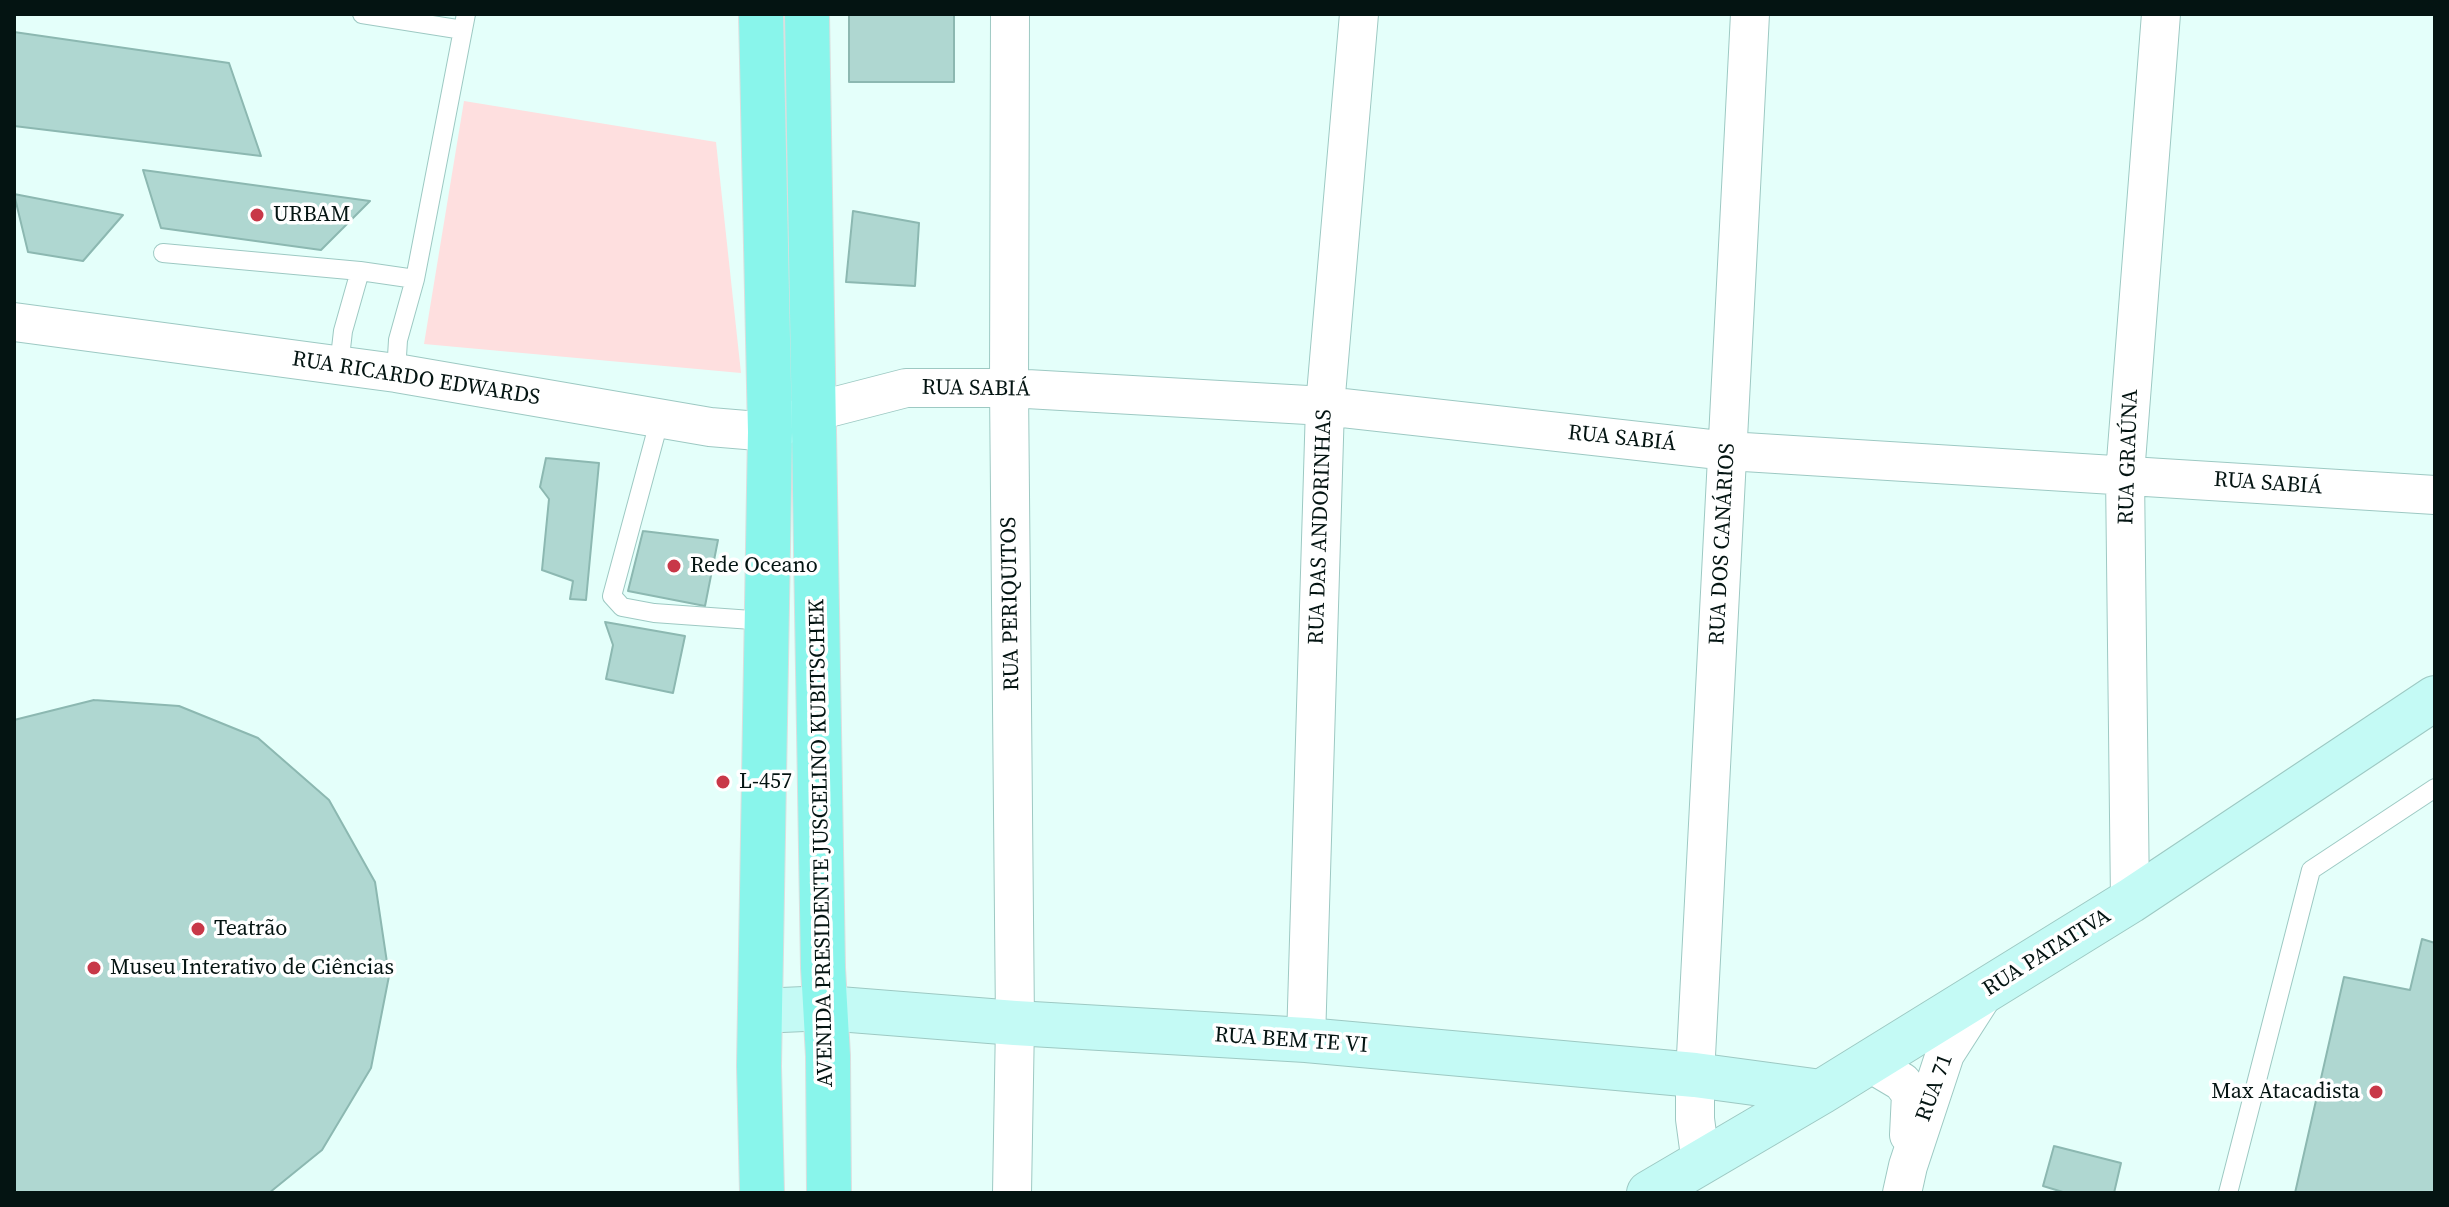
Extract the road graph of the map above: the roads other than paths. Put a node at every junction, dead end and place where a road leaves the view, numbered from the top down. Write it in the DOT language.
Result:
graph roads {
  1 [pos="362,14"];
  2 [pos="761,14"];
  3 [pos="807,14"];
  4 [pos="1010,14"];
  5 [pos="1359,14"];
  6 [pos="1750,14"];
  7 [pos="2161,14"];
  8 [pos="464,22"];
  9 [pos="163,253"];
  10 [pos="360,271"];
  11 [pos="415,279"];
  12 [pos="14,322"];
  13 [pos="339,366"];
  14 [pos="396,373"];
  15 [pos="1009,388"];
  16 [pos="1325,406"];
  17 [pos="813,412"];
  18 [pos="660,418"];
  19 [pos="770,432"];
  20 [pos="1728,451"];
  21 [pos="2125,474"];
  22 [pos="2435,495"];
  23 [pos="766,621"];
  24 [pos="2435,698"];
  25 [pos="2435,788"];
  26 [pos="2130,901"];
  27 [pos="1986,990"];
  28 [pos="826,1008"];
  29 [pos="760,1011"];
  30 [pos="1015,1023"];
  31 [pos="1306,1040"];
  32 [pos="1870,1063"];
  33 [pos="1695,1075"];
  34 [pos="1821,1092"];
  35 [pos="1701,1163"];
  36 [pos="1905,1179"];
  37 [pos="762,1193"];
  38 [pos="829,1193"];
  39 [pos="1012,1193"];
  40 [pos="1649,1193"];
  41 [pos="2228,1193"];
  1 -- 8 [label="lane"];
  2 -- 19 [label="main road"];
  3 -- 17 [label="main road, AVENIDA PRESIDENTE JUSCELINO KUBITSCHEK"];
  4 -- 15 [label="street, RUA PERIQUITOS"];
  5 -- 16 [label="street, RUA DAS ANDORINHAS"];
  6 -- 20 [label="street, RUA DOS CANÁRIOS"];
  7 -- 21 [label="street, RUA GRAÚNA"];
  8 -- 11 [label="lane"];
  9 -- 10 [label="lane"];
  10 -- 11 [label="lane"];
  10 -- 13 [label="lane"];
  11 -- 14 [label="lane"];
  12 -- 13 [label="street, RUA RICARDO EDWARDS"];
  13 -- 14 [label="street, RUA RICARDO EDWARDS"];
  14 -- 18 [label="street, RUA RICARDO EDWARDS"];
  15 -- 16 [label="street, RUA SABIÁ"];
  15 -- 17 [label="street, RUA SABIÁ"];
  15 -- 30 [label="street, RUA PERIQUITOS"];
  16 -- 20 [label="street, RUA SABIÁ"];
  16 -- 31 [label="street, RUA DAS ANDORINHAS"];
  17 -- 19 [label="street, RUA RICARDO EDWARDS"];
  17 -- 28 [label="main road, AVENIDA PRESIDENTE JUSCELINO KUBITSCHEK"];
  18 -- 19 [label="street, RUA RICARDO EDWARDS"];
  18 -- 23 [label="lane"];
  19 -- 23 [label="main road"];
  20 -- 21 [label="street, RUA SABIÁ"];
  20 -- 33 [label="street, RUA DOS CANÁRIOS"];
  21 -- 22 [label="street, RUA SABIÁ"];
  21 -- 26 [label="street, RUA GRAÚNA"];
  23 -- 29 [label="main road"];
  24 -- 26 [label="main road, RUA PATATIVA"];
  25 -- 41 [label="lane"];
  26 -- 27 [label="main road, RUA PATATIVA"];
  27 -- 32 [label="main road, RUA PATATIVA"];
  27 -- 36 [label="street, RUA 71"];
  28 -- 29 [label="main road, RUA BEM TE VI"];
  28 -- 30 [label="main road, RUA BEM TE VI"];
  28 -- 38 [label="main road, AVENIDA PRESIDENTE JUSCELINO KUBITSCHEK"];
  29 -- 37 [label="main road"];
  30 -- 31 [label="main road, RUA BEM TE VI"];
  30 -- 39 [label="street, RUA PERIQUITOS"];
  31 -- 33 [label="main road, RUA BEM TE VI"];
  32 -- 34 [label="main road, RUA PATATIVA"];
  32 -- 36 [label="street"];
  33 -- 34 [label="main road, RUA BEM TE VI"];
  33 -- 35 [label="street, RUA DOS CANÁRIOS"];
  34 -- 35 [label="main road, RUA PATATIVA"];
  35 -- 40 [label="main road, RUA PATATIVA"];
}
